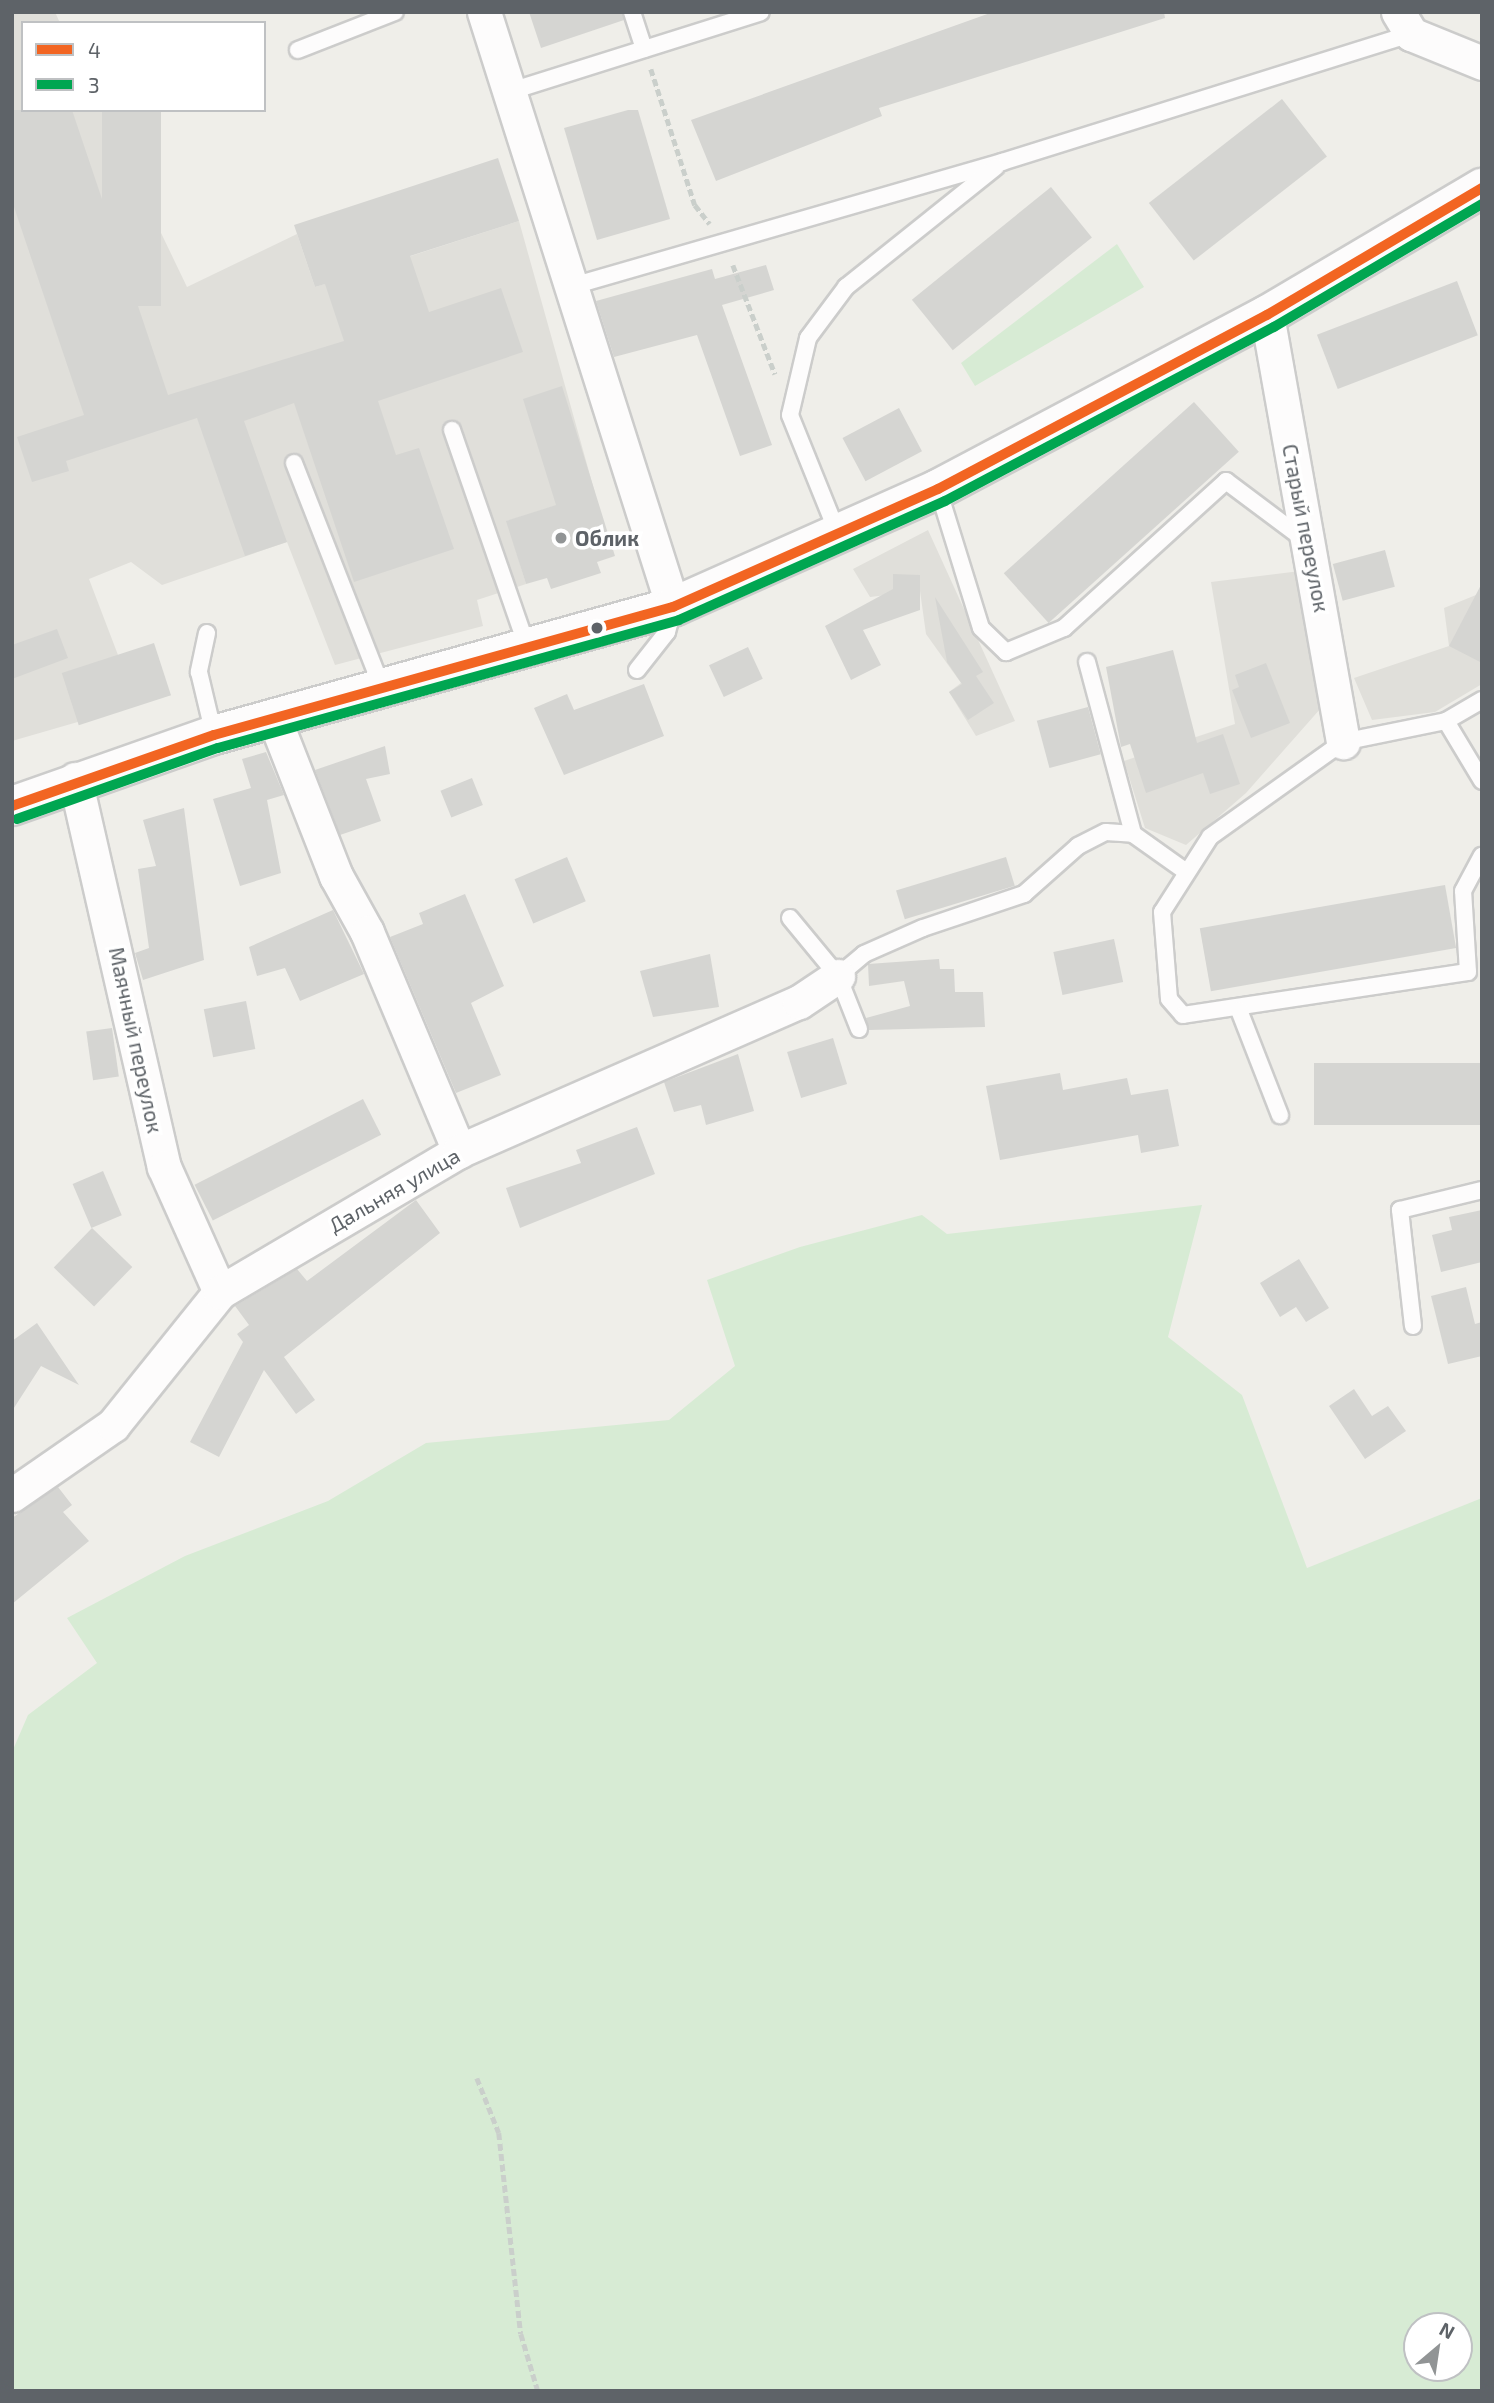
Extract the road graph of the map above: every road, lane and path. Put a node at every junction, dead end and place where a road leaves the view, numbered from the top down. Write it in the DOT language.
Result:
graph roads {
  1 [pos="395,12"];
  2 [pos="484,12"];
  3 [pos="632,12"];
  4 [pos="761,12"];
  5 [pos="1404,23"];
  6 [pos="644,49"];
  7 [pos="298,50"];
  8 [pos="1482,63"];
  9 [pos="508,92"];
  10 [pos="1002,162"];
  11 [pos="1482,188"];
  12 [pos="567,288"];
  13 [pos="1267,314"];
  14 [pos="452,430"];
  15 [pos="294,463"];
  16 [pos="938,489"];
  17 [pos="838,534"];
  18 [pos="1308,542"];
  19 [pos="673,607"];
  20 [pos="208,633"];
  21 [pos="527,647"];
  22 [pos="1087,662"];
  23 [pos="637,670"];
  24 [pos="382,687"];
  25 [pos="1482,700"];
  26 [pos="274,718"];
  27 [pos="1446,721"];
  28 [pos="214,735"];
  29 [pos="1343,742"];
  30 [pos="75,779"];
  31 [pos="1482,781"];
  32 [pos="12,806"];
  33 [pos="1133,834"];
  34 [pos="1482,856"];
  35 [pos="1185,871"];
  36 [pos="790,918"];
  37 [pos="1475,971"];
  38 [pos="838,975"];
  39 [pos="1238,1010"];
  40 [pos="859,1028"];
  41 [pos="1280,1115"];
  42 [pos="459,1152"];
  43 [pos="1482,1190"];
  44 [pos="220,1292"];
  45 [pos="1413,1326"];
  46 [pos="12,1495"];
  47 [pos="477,2078"];
  48 [pos="538,2391"];
  1 -- 7 [label="lane"];
  2 -- 9 [label="street"];
  3 -- 6 [label="lane"];
  4 -- 6 [label="lane"];
  5 -- 8 [label="street"];
  5 -- 10 [label="lane"];
  6 -- 9 [label="lane"];
  9 -- 12 [label="street"];
  10 -- 12 [label="lane"];
  10 -- 17 [label="lane"];
  11 -- 13 [label="street"];
  12 -- 19 [label="street"];
  13 -- 16 [label="street"];
  13 -- 18 [label="street, Старый переулок"];
  14 -- 21 [label="lane"];
  15 -- 24 [label="lane"];
  16 -- 17 [label="street"];
  16 -- 18 [label="lane"];
  17 -- 19 [label="street"];
  18 -- 29 [label="street, Старый переулок"];
  19 -- 21 [label="street"];
  19 -- 23 [label="lane"];
  20 -- 28 [label="lane"];
  21 -- 24 [label="street"];
  22 -- 33 [label="lane"];
  24 -- 26 [label="street"];
  25 -- 27 [label="lane"];
  26 -- 28 [label="street"];
  26 -- 42 [label="street"];
  27 -- 29 [label="lane"];
  27 -- 31 [label="lane"];
  28 -- 30 [label="street"];
  29 -- 35 [label="lane"];
  30 -- 32 [label="street"];
  30 -- 44 [label="street, Маячный переулок"];
  33 -- 35 [label="lane"];
  33 -- 38 [label="lane"];
  34 -- 37 [label="lane"];
  35 -- 39 [label="lane"];
  36 -- 38 [label="lane"];
  37 -- 39 [label="lane"];
  38 -- 40 [label="lane"];
  38 -- 42 [label="street, Дальняя улица"];
  39 -- 41 [label="lane"];
  42 -- 44 [label="street, Дальняя улица"];
  43 -- 45 [label="lane"];
  44 -- 46 [label="street, Дальняя улица"];
  47 -- 48 [label="path"];
}
